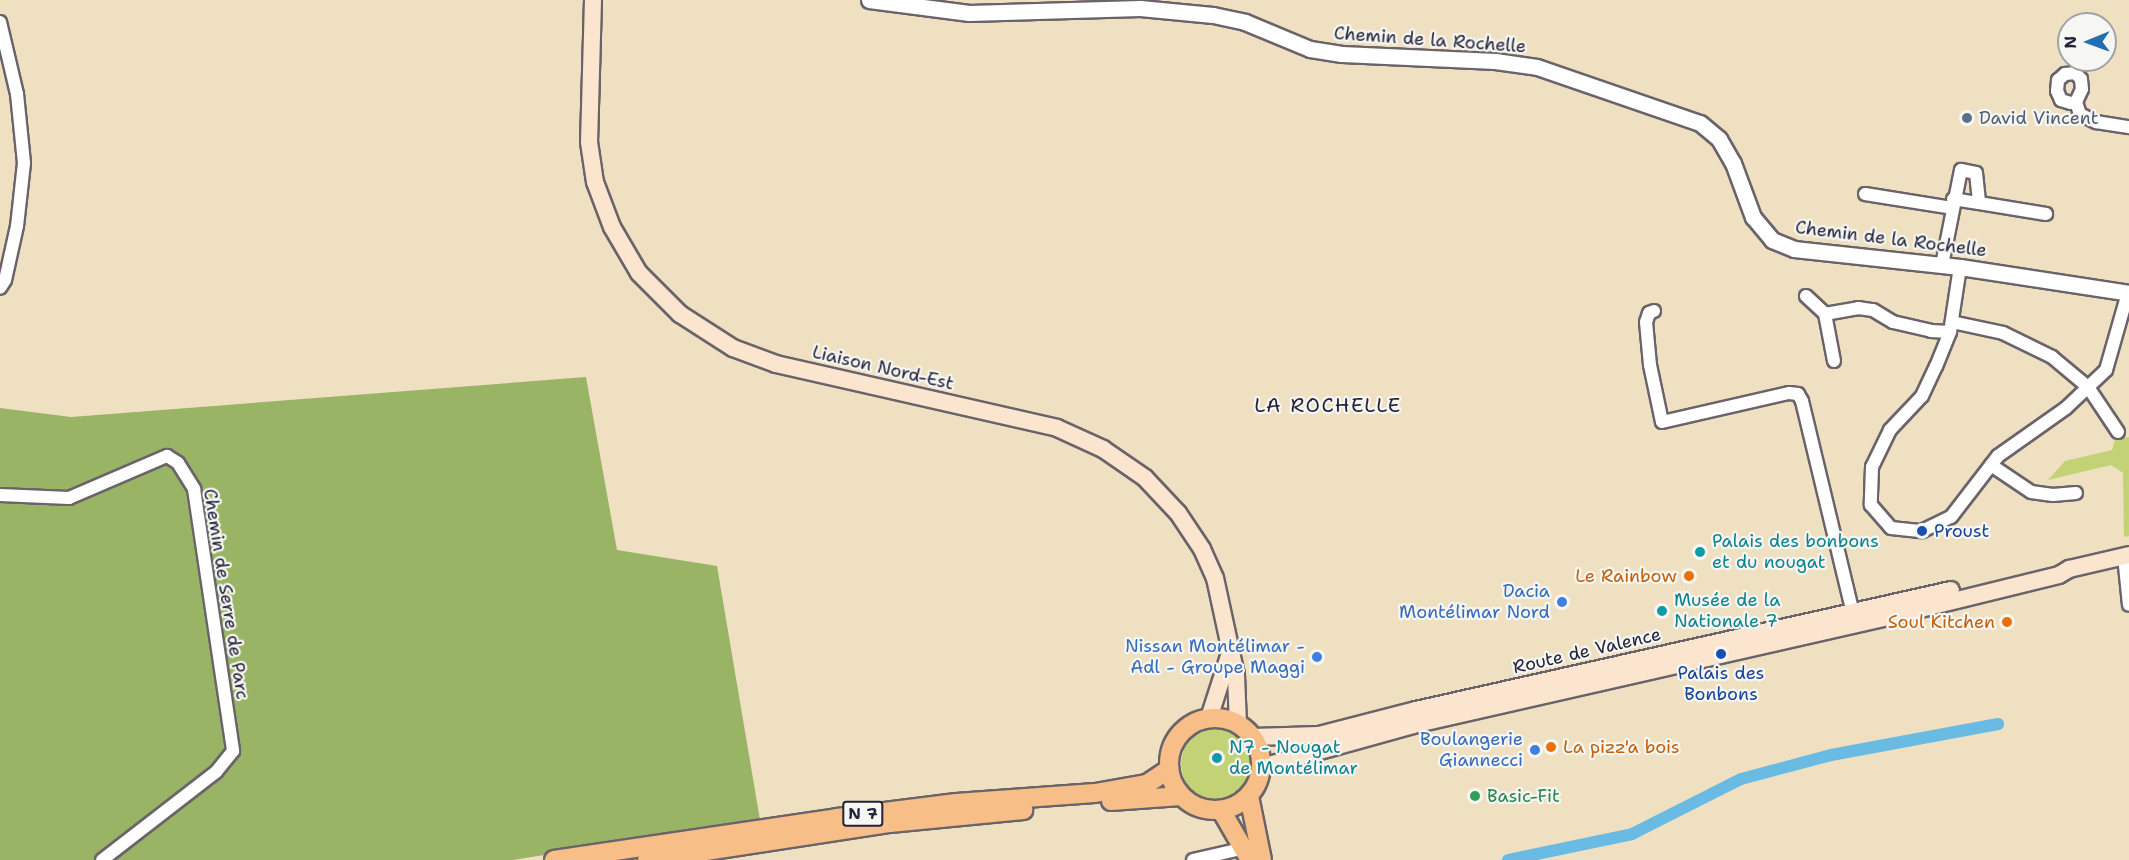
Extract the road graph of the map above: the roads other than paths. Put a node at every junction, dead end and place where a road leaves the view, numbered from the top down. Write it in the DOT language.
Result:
graph roads {
  1 [pos="593,0"];
  2 [pos="869,0"];
  3 [pos="0,22"];
  4 [pos="2076,102"];
  5 [pos="2129,128"];
  6 [pos="1865,194"];
  7 [pos="1979,203"];
  8 [pos="1952,204"];
  9 [pos="2046,214"];
  10 [pos="1941,265"];
  11 [pos="1960,267"];
  12 [pos="0,288"];
  13 [pos="2128,293"];
  14 [pos="1806,296"];
  15 [pos="1654,310"];
  16 [pos="1825,314"];
  17 [pos="1951,327"];
  18 [pos="2115,339"];
  19 [pos="2129,342"];
  20 [pos="1834,361"];
  21 [pos="2088,387"];
  22 [pos="2118,432"];
  23 [pos="1991,465"];
  24 [pos="2076,493"];
  25 [pos="0,495"];
  26 [pos="2126,556"];
  27 [pos="2069,569"];
  28 [pos="2129,605"];
  29 [pos="1852,610"];
  30 [pos="1231,650"];
  31 [pos="1209,718"];
  32 [pos="1238,724"];
  33 [pos="1253,737"];
  34 [pos="1262,767"];
  35 [pos="1169,769"];
  36 [pos="1180,796"];
  37 [pos="1249,796"];
  38 [pos="1221,810"];
  39 [pos="1247,854"];
  40 [pos="102,860"];
  41 [pos="554,860"];
  42 [pos="647,860"];
  43 [pos="1193,860"];
  44 [pos="1262,860"];
  1 -- 30 [label="main road, Liaison Nord-Est"];
  2 -- 10 [label="street, Chemin de la Rochelle"];
  3 -- 12 [label="street"];
  4 -- 4 [label="street"];
  4 -- 5 [label="street"];
  6 -- 8 [label="street"];
  7 -- 8 [label="street"];
  7 -- 8 [label="street"];
  7 -- 9 [label="street"];
  8 -- 10 [label="street"];
  10 -- 11 [label="street, Chemin de la Rochelle"];
  11 -- 13 [label="street, Chemin de la Rochelle"];
  11 -- 17 [label="street"];
  13 -- 18 [label="street"];
  14 -- 16 [label="street"];
  15 -- 29 [label="street"];
  16 -- 17 [label="street"];
  16 -- 20 [label="street"];
  17 -- 21 [label="street"];
  17 -- 23 [label="street"];
  18 -- 19 [label="street"];
  18 -- 21 [label="street"];
  21 -- 22 [label="street"];
  21 -- 23 [label="street"];
  23 -- 24 [label="street"];
  25 -- 40 [label="street, Chemin de Serre de Parc"];
  26 -- 27 [label="main road, Route de Valence"];
  26 -- 28 [label="street"];
  27 -- 29 [label="main road, Route de Valence"];
  27 -- 34 [label="main road, Route de Valence"];
  29 -- 33 [label="main road, Route de Valence"];
  30 -- 31 [label="main road"];
  30 -- 32 [label="main road, Liaison Nord-Est"];
  31 -- 32 [label="main road"];
  31 -- 35 [label="main road"];
  32 -- 33 [label="main road"];
  33 -- 34 [label="main road"];
  34 -- 37 [label="main road"];
  35 -- 36 [label="main road"];
  35 -- 41 [label="main road, N 7"];
  36 -- 38 [label="main road"];
  36 -- 42 [label="main road, N 7"];
  37 -- 38 [label="main road"];
  37 -- 44 [label="main road"];
  38 -- 39 [label="main road"];
  39 -- 43 [label="street"];
}
